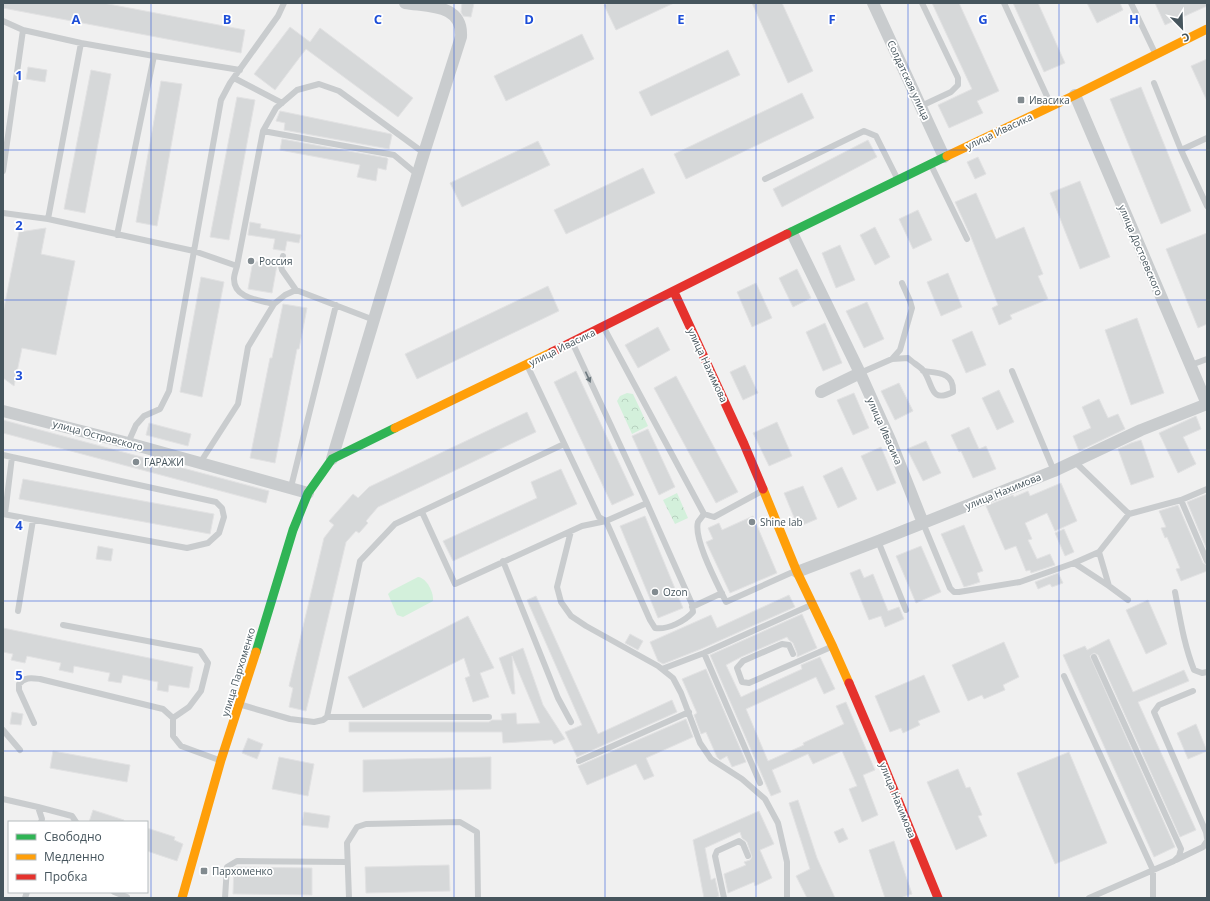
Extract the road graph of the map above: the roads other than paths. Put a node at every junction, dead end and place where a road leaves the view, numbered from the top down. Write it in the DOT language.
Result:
graph roads {
  1 [pos="284,3"];
  2 [pos="405,3"];
  3 [pos="873,3"];
  4 [pos="922,3"];
  5 [pos="1004,3"];
  6 [pos="1131,3"];
  7 [pos="3,21"];
  8 [pos="1207,29"];
  9 [pos="23,30"];
  10 [pos="81,43"];
  11 [pos="1156,55"];
  12 [pos="154,56"];
  13 [pos="240,70"];
  14 [pos="234,78"];
  15 [pos="1154,84"];
  16 [pos="1075,95"];
  17 [pos="282,103"];
  18 [pos="921,106"];
  19 [pos="1052,106"];
  20 [pos="263,131"];
  21 [pos="1207,138"];
  22 [pos="1181,150"];
  23 [pos="424,154"];
  24 [pos="944,157"];
  25 [pos="930,164"];
  26 [pos="3,171"];
  27 [pos="418,175"];
  28 [pos="765,179"];
  29 [pos="898,179"];
  30 [pos="1207,206"];
  31 [pos="3,214"];
  32 [pos="48,219"];
  33 [pos="792,232"];
  34 [pos="117,235"];
  35 [pos="967,239"];
  36 [pos="194,251"];
  37 [pos="283,256"];
  38 [pos="237,266"];
  39 [pos="902,283"];
  40 [pos="296,290"];
  41 [pos="674,292"];
  42 [pos="274,304"];
  43 [pos="336,305"];
  44 [pos="374,320"];
  45 [pos="603,327"];
  46 [pos="572,342"];
  47 [pos="892,359"];
  48 [pos="1207,359"];
  49 [pos="527,364"];
  50 [pos="1191,365"];
  51 [pos="923,371"];
  52 [pos="1012,371"];
  53 [pos="860,373"];
  54 [pos="821,392"];
  55 [pos="1207,404"];
  56 [pos="3,411"];
  57 [pos="128,443"];
  58 [pos="564,444"];
  59 [pos="3,455"];
  60 [pos="12,457"];
  61 [pos="332,459"];
  62 [pos="1074,461"];
  63 [pos="200,463"];
  64 [pos="1054,471"];
  65 [pos="290,487"];
  66 [pos="1207,489"];
  67 [pos="764,490"];
  68 [pos="308,492"];
  69 [pos="1181,500"];
  70 [pos="647,503"];
  71 [pos="422,512"];
  72 [pos="4,514"];
  73 [pos="704,514"];
  74 [pos="1129,514"];
  75 [pos="33,520"];
  76 [pos="606,521"];
  77 [pos="923,523"];
  78 [pos="571,531"];
  79 [pos="878,541"];
  80 [pos="1098,552"];
  81 [pos="504,561"];
  82 [pos="1207,561"];
  83 [pos="1074,563"];
  84 [pos="796,571"];
  85 [pos="1110,586"];
  86 [pos="1176,592"];
  87 [pos="722,593"];
  88 [pos="1128,600"];
  89 [pos="812,604"];
  90 [pos="692,607"];
  91 [pos="906,610"];
  92 [pos="18,611"];
  93 [pos="63,625"];
  94 [pos="833,647"];
  95 [pos="704,653"];
  96 [pos="793,654"];
  97 [pos="1094,657"];
  98 [pos="662,670"];
  99 [pos="1207,672"];
  100 [pos="1064,676"];
  101 [pos="1193,691"];
  102 [pos="240,704"];
  103 [pos="689,712"];
  104 [pos="327,717"];
  105 [pos="489,717"];
  106 [pos="173,718"];
  107 [pos="571,722"];
  108 [pos="34,723"];
  109 [pos="3,730"];
  110 [pos="20,750"];
  111 [pos="221,760"];
  112 [pos="579,761"];
  113 [pos="760,783"];
  114 [pos="3,799"];
  115 [pos="38,807"];
  116 [pos="41,821"];
  117 [pos="75,821"];
  118 [pos="1207,839"];
  119 [pos="748,856"];
  120 [pos="1174,861"];
  121 [pos="347,862"];
  122 [pos="1153,870"];
  123 [pos="116,893"];
  124 [pos="129,898"];
  125 [pos="182,898"];
  126 [pos="225,898"];
  127 [pos="349,898"];
  128 [pos="478,898"];
  129 [pos="724,898"];
  130 [pos="787,898"];
  131 [pos="938,898"];
  132 [pos="1089,898"];
  133 [pos="1152,898"];
  1 -- 13 [label="lane"];
  2 -- 23 [label="street"];
  3 -- 18 [label="street, Солдатская улица"];
  4 -- 18 [label="lane"];
  5 -- 19 [label="lane"];
  6 -- 11 [label="lane"];
  7 -- 9 [label="lane"];
  8 -- 11 [label="main road, улица Ивасика"];
  9 -- 10 [label="lane"];
  9 -- 26 [label="lane"];
  10 -- 12 [label="lane"];
  10 -- 32 [label="lane"];
  11 -- 16 [label="main road, улица Ивасика"];
  12 -- 13 [label="lane"];
  12 -- 34 [label="lane"];
  13 -- 14 [label="lane"];
  14 -- 17 [label="lane"];
  14 -- 36 [label="lane"];
  15 -- 22 [label="lane"];
  16 -- 19 [label="main road, улица Ивасика"];
  16 -- 50 [label="street, улица Достоевского"];
  17 -- 20 [label="lane"];
  17 -- 23 [label="lane"];
  18 -- 24 [label="street, Солдатская улица"];
  19 -- 24 [label="main road, улица Ивасика"];
  20 -- 27 [label="lane"];
  20 -- 38 [label="lane"];
  21 -- 22 [label="lane"];
  22 -- 30 [label="lane"];
  23 -- 27 [label="street"];
  24 -- 25 [label="main road, улица Ивасика"];
  25 -- 29 [label="main road, улица Ивасика"];
  25 -- 35 [label="lane"];
  27 -- 44 [label="street"];
  28 -- 29 [label="lane"];
  29 -- 33 [label="main road, улица Ивасика"];
  31 -- 32 [label="lane"];
  32 -- 34 [label="lane"];
  33 -- 41 [label="main road, улица Ивасика"];
  33 -- 53 [label="street, улица Ивасика"];
  34 -- 36 [label="lane"];
  36 -- 38 [label="lane"];
  36 -- 57 [label="lane"];
  37 -- 40 [label="lane"];
  38 -- 42 [label="lane"];
  39 -- 47 [label="lane"];
  40 -- 42 [label="lane"];
  40 -- 43 [label="lane"];
  41 -- 45 [label="main road, улица Ивасика"];
  41 -- 67 [label="main road, улица Нахимова"];
  42 -- 63 [label="lane"];
  43 -- 44 [label="lane"];
  43 -- 65 [label="lane"];
  44 -- 61 [label="street"];
  45 -- 46 [label="main road, улица Ивасика"];
  45 -- 73 [label="lane"];
  46 -- 49 [label="main road, улица Ивасика"];
  46 -- 70 [label="lane, one-way"];
  47 -- 51 [label="lane"];
  47 -- 53 [label="lane"];
  48 -- 50 [label="lane"];
  49 -- 58 [label="lane"];
  49 -- 61 [label="main road, улица Ивасика"];
  50 -- 55 [label="street, улица Достоевского"];
  51 -- 51 [label="lane"];
  52 -- 64 [label="lane"];
  53 -- 54 [label="street"];
  53 -- 77 [label="street, улица Ивасика"];
  55 -- 62 [label="street, улица Нахимова"];
  56 -- 57 [label="street, улица Островского"];
  57 -- 63 [label="street, улица Островского"];
  58 -- 71 [label="lane"];
  58 -- 76 [label="lane"];
  59 -- 60 [label="lane"];
  60 -- 72 [label="lane"];
  60 -- 75 [label="lane"];
  61 -- 68 [label="main road, улица Пархоменко"];
  62 -- 64 [label="street, улица Нахимова"];
  62 -- 74 [label="lane"];
  63 -- 65 [label="street, улица Островского"];
  64 -- 77 [label="street, улица Нахимова"];
  65 -- 68 [label="street, улица Островского"];
  66 -- 69 [label="lane"];
  67 -- 73 [label="lane"];
  67 -- 84 [label="main road, улица Нахимова"];
  68 -- 102 [label="main road, улица Пархоменко"];
  69 -- 74 [label="lane"];
  69 -- 82 [label="lane"];
  70 -- 76 [label="lane"];
  70 -- 90 [label="lane"];
  71 -- 81 [label="lane"];
  71 -- 104 [label="lane"];
  72 -- 75 [label="lane"];
  73 -- 87 [label="lane"];
  74 -- 80 [label="lane"];
  75 -- 92 [label="lane"];
  76 -- 78 [label="lane"];
  76 -- 90 [label="lane"];
  77 -- 79 [label="street, улица Нахимова"];
  77 -- 83 [label="lane"];
  78 -- 81 [label="lane"];
  78 -- 98 [label="lane"];
  79 -- 84 [label="street, улица Нахимова"];
  79 -- 91 [label="lane"];
  80 -- 83 [label="lane"];
  80 -- 85 [label="lane"];
  81 -- 107 [label="lane"];
  83 -- 85 [label="lane"];
  84 -- 87 [label="lane"];
  84 -- 89 [label="main road, улица Нахимова"];
  85 -- 88 [label="lane"];
  86 -- 99 [label="lane"];
  87 -- 90 [label="lane"];
  89 -- 94 [label="main road, улица Нахимова"];
  89 -- 95 [label="lane"];
  93 -- 106 [label="lane"];
  94 -- 96 [label="lane"];
  94 -- 131 [label="main road, улица Нахимова"];
  95 -- 98 [label="lane"];
  95 -- 113 [label="lane"];
  97 -- 120 [label="lane"];
  98 -- 103 [label="lane"];
  100 -- 122 [label="lane"];
  101 -- 118 [label="lane"];
  102 -- 104 [label="lane"];
  102 -- 111 [label="main road, улица Пархоменко"];
  103 -- 112 [label="lane"];
  103 -- 130 [label="lane"];
  104 -- 105 [label="lane"];
  106 -- 108 [label="lane"];
  106 -- 111 [label="lane"];
  109 -- 110 [label="lane"];
  111 -- 125 [label="main road, улица Пархоменко"];
  114 -- 115 [label="lane"];
  115 -- 116 [label="lane"];
  115 -- 117 [label="lane"];
  118 -- 120 [label="lane"];
  119 -- 129 [label="lane"];
  120 -- 122 [label="lane"];
  121 -- 126 [label="lane"];
  121 -- 127 [label="lane"];
  121 -- 128 [label="lane"];
  122 -- 132 [label="lane"];
  122 -- 133 [label="lane"];
  123 -- 124 [label="lane"];
}
